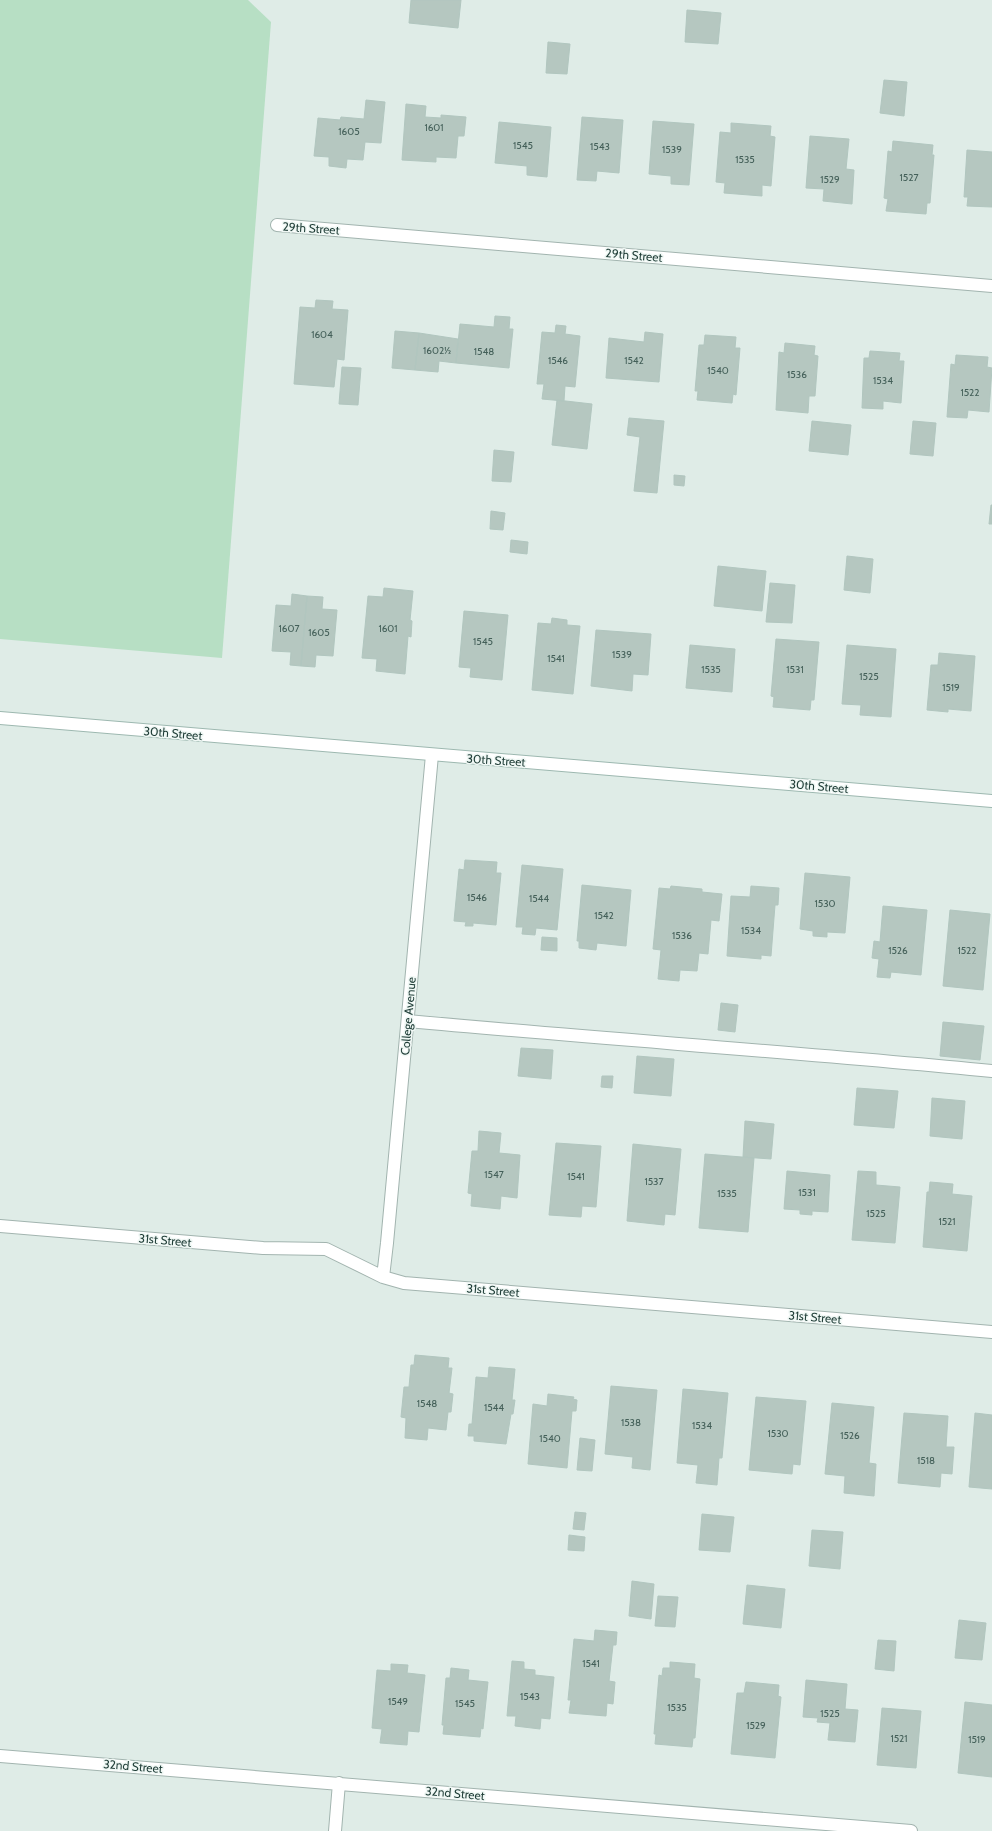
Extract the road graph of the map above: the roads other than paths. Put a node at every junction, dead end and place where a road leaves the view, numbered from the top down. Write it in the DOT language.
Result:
graph roads {
  1 [pos="277,225"];
  2 [pos="992,286"];
  3 [pos="0,718"];
  4 [pos="432,755"];
  5 [pos="992,800"];
  6 [pos="408,1021"];
  7 [pos="992,1071"];
  8 [pos="0,1226"];
  9 [pos="383,1276"];
  10 [pos="992,1332"];
  11 [pos="0,1756"];
  12 [pos="339,1783"];
  13 [pos="335,1831"];
  14 [pos="911,1831"];
  1 -- 2 [label="street, 29th Street"];
  3 -- 4 [label="street, 30th Street"];
  4 -- 5 [label="street, 30th Street"];
  4 -- 6 [label="street, College Avenue"];
  6 -- 7 [label="street"];
  6 -- 9 [label="street, College Avenue"];
  8 -- 9 [label="street, 31st Street"];
  9 -- 10 [label="street, 31st Street"];
  11 -- 12 [label="street, 32nd Street"];
  12 -- 13 [label="street"];
  12 -- 14 [label="street, 32nd Street"];
}
